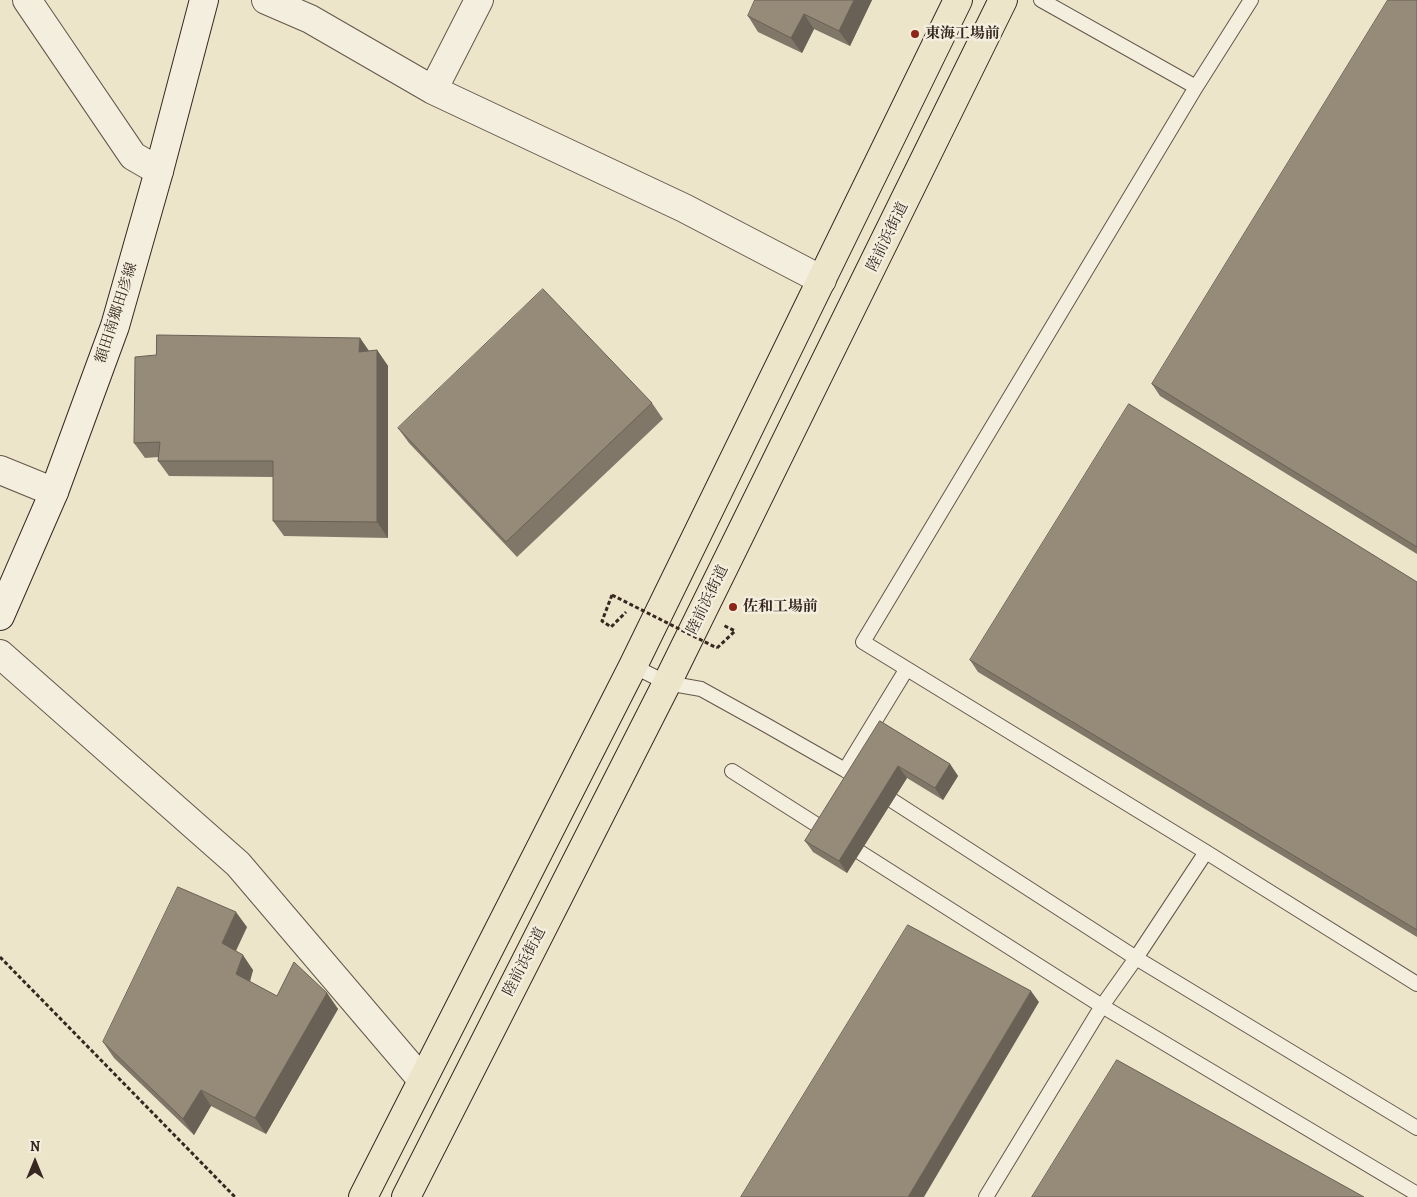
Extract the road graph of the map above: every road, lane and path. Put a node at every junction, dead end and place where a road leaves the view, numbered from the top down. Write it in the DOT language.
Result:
graph roads {
  1 [pos="27,0"];
  2 [pos="204,0"];
  3 [pos="266,0"];
  4 [pos="479,0"];
  5 [pos="958,0"];
  6 [pos="1003,0"];
  7 [pos="1042,0"];
  8 [pos="1251,0"];
  9 [pos="315,10"];
  10 [pos="1196,87"];
  11 [pos="433,90"];
  12 [pos="160,171"];
  13 [pos="822,280"];
  14 [pos="0,470"];
  15 [pos="54,492"];
  16 [pos="626,612"];
  17 [pos="0,616"];
  18 [pos="720,632"];
  19 [pos="0,654"];
  20 [pos="633,666"];
  21 [pos="906,670"];
  22 [pos="667,683"];
  23 [pos="845,770"];
  24 [pos="732,771"];
  25 [pos="1206,852"];
  26 [pos="0,957"];
  27 [pos="1136,958"];
  28 [pos="1417,984"];
  29 [pos="1102,1006"];
  30 [pos="422,1080"];
  31 [pos="1417,1128"];
  32 [pos="1417,1194"];
  33 [pos="234,1197"];
  34 [pos="363,1197"];
  35 [pos="406,1197"];
  36 [pos="986,1197"];
  1 -- 12 [label="street"];
  2 -- 12 [label="street, 額田南郷田彦線"];
  3 -- 9 [label="street"];
  4 -- 11 [label="street"];
  5 -- 13 [label="highway"];
  6 -- 22 [label="highway, 陸前浜街道"];
  7 -- 10 [label="lane"];
  8 -- 10 [label="lane"];
  9 -- 11 [label="street"];
  10 -- 21 [label="lane"];
  11 -- 13 [label="street"];
  12 -- 15 [label="street, 額田南郷田彦線"];
  13 -- 20 [label="highway"];
  14 -- 15 [label="street"];
  15 -- 17 [label="street, 額田南郷田彦線"];
  16 -- 18 [label="path, bridge"];
  19 -- 30 [label="street"];
  20 -- 22 [label="lane"];
  20 -- 30 [label="highway"];
  21 -- 23 [label="lane"];
  21 -- 25 [label="lane"];
  22 -- 23 [label="lane"];
  22 -- 35 [label="highway, 陸前浜街道"];
  23 -- 27 [label="lane"];
  24 -- 29 [label="lane"];
  25 -- 27 [label="lane"];
  25 -- 28 [label="lane"];
  26 -- 33 [label="path"];
  27 -- 29 [label="lane"];
  27 -- 31 [label="lane"];
  29 -- 32 [label="lane"];
  29 -- 36 [label="lane"];
  30 -- 34 [label="highway"];
}
